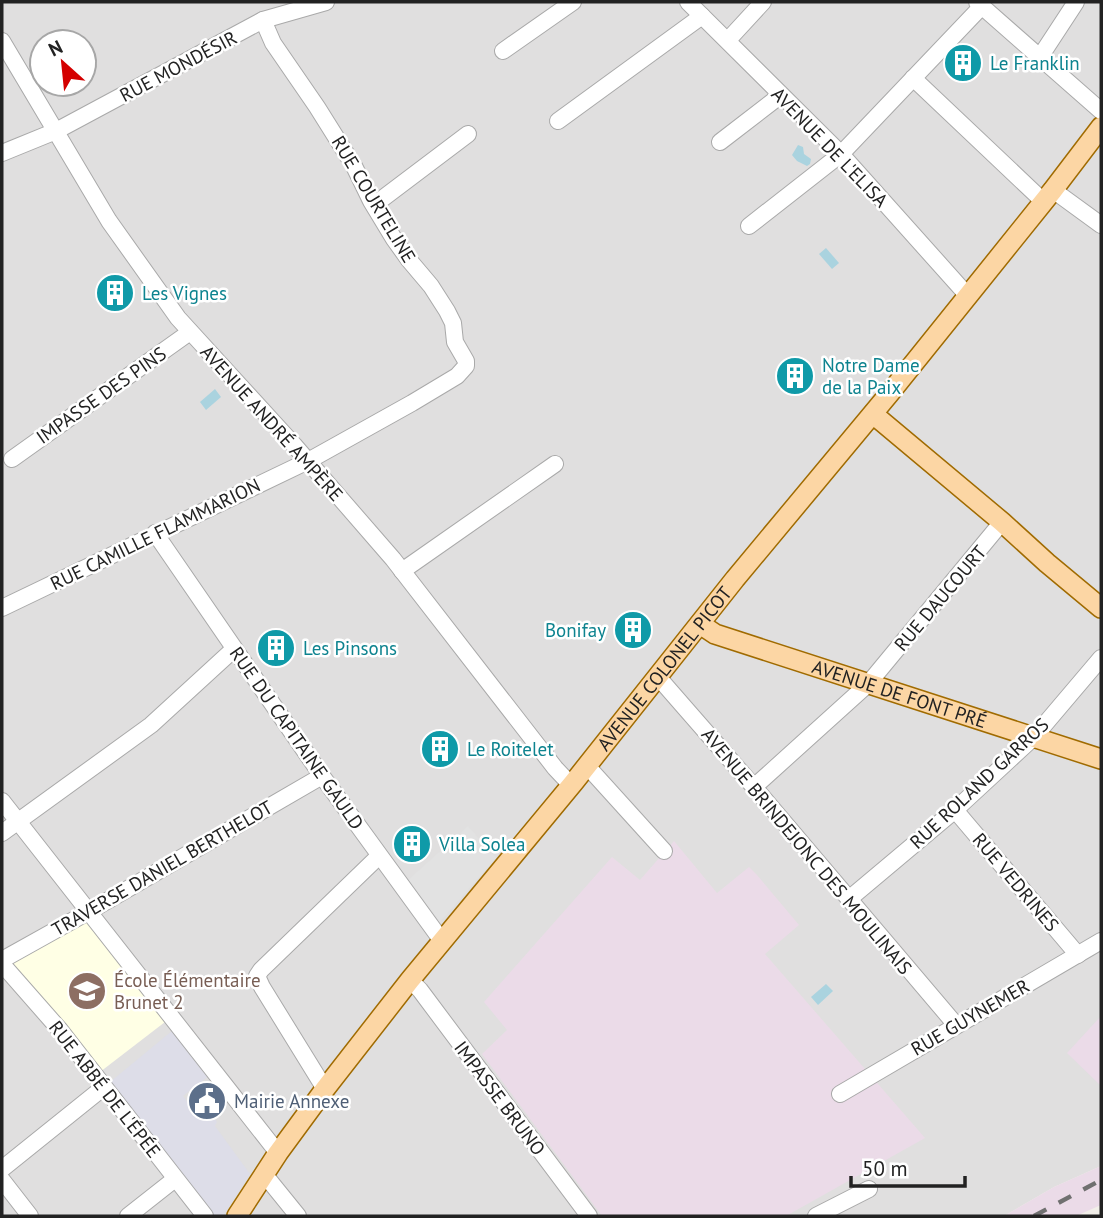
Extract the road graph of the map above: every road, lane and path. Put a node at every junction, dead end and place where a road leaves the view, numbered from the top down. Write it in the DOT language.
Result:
graph roads {
  1 [pos="326,2"];
  2 [pos="573,2"];
  3 [pos="688,2"];
  4 [pos="763,2"];
  5 [pos="1076,2"];
  6 [pos="980,4"];
  7 [pos="702,16"];
  8 [pos="263,20"];
  9 [pos="728,40"];
  10 [pos="2,41"];
  11 [pos="503,51"];
  12 [pos="1040,57"];
  13 [pos="913,78"];
  14 [pos="780,95"];
  15 [pos="1101,111"];
  16 [pos="558,121"];
  17 [pos="1101,127"];
  18 [pos="55,131"];
  19 [pos="468,134"];
  20 [pos="720,142"];
  21 [pos="2,153"];
  22 [pos="841,154"];
  23 [pos="1048,196"];
  24 [pos="374,205"];
  25 [pos="1101,225"];
  26 [pos="749,226"];
  27 [pos="968,296"];
  28 [pos="190,332"];
  29 [pos="873,414"];
  30 [pos="12,458"];
  31 [pos="308,461"];
  32 [pos="555,464"];
  33 [pos="1002,522"];
  34 [pos="155,533"];
  35 [pos="401,571"];
  36 [pos="2,608"];
  37 [pos="1101,608"];
  38 [pos="700,624"];
  39 [pos="234,649"];
  40 [pos="1101,658"];
  41 [pos="658,677"];
  42 [pos="868,684"];
  43 [pos="1034,737"];
  44 [pos="1101,759"];
  45 [pos="587,766"];
  46 [pos="322,776"];
  47 [pos="572,785"];
  48 [pos="754,788"];
  49 [pos="2,801"];
  50 [pos="955,810"];
  51 [pos="18,822"];
  52 [pos="2,833"];
  53 [pos="664,851"];
  54 [pos="379,856"];
  55 [pos="849,899"];
  56 [pos="88,912"];
  57 [pos="442,941"];
  58 [pos="1101,941"];
  59 [pos="1077,955"];
  60 [pos="2,962"];
  61 [pos="410,980"];
  62 [pos="956,1025"];
  63 [pos="104,1087"];
  64 [pos="325,1089"];
  65 [pos="840,1094"];
  66 [pos="278,1153"];
  67 [pos="2,1169"];
  68 [pos="264,1174"];
  69 [pos="175,1179"];
  70 [pos="2,1180"];
  71 [pos="869,1189"];
  72 [pos="30,1216"];
  73 [pos="128,1216"];
  74 [pos="205,1216"];
  75 [pos="237,1216"];
  76 [pos="298,1216"];
  77 [pos="589,1216"];
  78 [pos="816,1216"];
  1 -- 8 [label="street, RUE MONDÉSIR"];
  2 -- 11 [label="street"];
  3 -- 7 [label="street, AVENUE DE L'ELISA"];
  4 -- 9 [label="street"];
  5 -- 12 [label="street"];
  6 -- 12 [label="street"];
  6 -- 13 [label="street"];
  7 -- 9 [label="street, AVENUE DE L'ELISA"];
  7 -- 16 [label="street"];
  8 -- 18 [label="street, RUE MONDÉSIR"];
  8 -- 24 [label="street, RUE COURTELINE"];
  9 -- 14 [label="street, AVENUE DE L'ELISA"];
  10 -- 18 [label="street, AVENUE ANDRÉ AMPÈRE"];
  12 -- 15 [label="street"];
  13 -- 22 [label="street"];
  13 -- 23 [label="street"];
  14 -- 20 [label="street"];
  14 -- 22 [label="street, AVENUE DE L'ELISA"];
  17 -- 23 [label="main road, AVENUE COLONEL PICOT"];
  18 -- 21 [label="street, RUE MONDÉSIR"];
  18 -- 28 [label="street, AVENUE ANDRÉ AMPÈRE"];
  19 -- 24 [label="street"];
  22 -- 26 [label="street"];
  22 -- 27 [label="street, AVENUE DE L'ELISA"];
  23 -- 25 [label="street"];
  23 -- 27 [label="main road, AVENUE COLONEL PICOT"];
  24 -- 31 [label="street, RUE COURTELINE"];
  27 -- 29 [label="main road, AVENUE COLONEL PICOT"];
  28 -- 30 [label="street, IMPASSE DES PINS"];
  28 -- 31 [label="street, AVENUE ANDRÉ AMPÈRE"];
  29 -- 33 [label="main road"];
  29 -- 38 [label="main road, AVENUE COLONEL PICOT"];
  31 -- 34 [label="street, RUE CAMILLE FLAMMARION"];
  31 -- 35 [label="street, AVENUE ANDRÉ AMPÈRE"];
  32 -- 35 [label="street"];
  33 -- 37 [label="main road"];
  33 -- 42 [label="street, RUE DAUCOURT"];
  34 -- 36 [label="street, RUE CAMILLE FLAMMARION"];
  34 -- 39 [label="street, RUE DU CAPITAINE GAULD"];
  35 -- 47 [label="street, AVENUE ANDRÉ AMPÈRE"];
  38 -- 41 [label="main road, AVENUE COLONEL PICOT"];
  38 -- 42 [label="main road, AVENUE DE FONT PRÉ"];
  39 -- 46 [label="street, RUE DU CAPITAINE GAULD"];
  39 -- 51 [label="street"];
  40 -- 43 [label="street, RUE ROLAND GARROS"];
  41 -- 45 [label="main road, AVENUE COLONEL PICOT"];
  41 -- 48 [label="street, AVENUE BRINDEJONC DES MOULINAIS"];
  42 -- 43 [label="main road, AVENUE DE FONT PRÉ"];
  42 -- 48 [label="street, RUE DAUCOURT"];
  43 -- 44 [label="main road, AVENUE DE FONT PRÉ"];
  43 -- 50 [label="street, RUE ROLAND GARROS"];
  45 -- 47 [label="main road, AVENUE COLONEL PICOT"];
  45 -- 53 [label="street"];
  46 -- 54 [label="street, RUE DU CAPITAINE GAULD"];
  46 -- 56 [label="street, TRAVERSE DANIEL BERTHELOT"];
  47 -- 57 [label="main road, AVENUE COLONEL PICOT"];
  48 -- 55 [label="street, AVENUE BRINDEJONC DES MOULINAIS"];
  49 -- 51 [label="street"];
  50 -- 55 [label="street, RUE ROLAND GARROS"];
  50 -- 59 [label="street, RUE VEDRINES"];
  51 -- 52 [label="street"];
  51 -- 56 [label="street"];
  54 -- 57 [label="street, RUE DU CAPITAINE GAULD"];
  54 -- 64 [label="street"];
  55 -- 62 [label="street, AVENUE BRINDEJONC DES MOULINAIS"];
  56 -- 60 [label="street, TRAVERSE DANIEL BERTHELOT"];
  56 -- 66 [label="street"];
  57 -- 61 [label="main road, AVENUE COLONEL PICOT"];
  58 -- 59 [label="street, RUE GUYNEMER"];
  59 -- 62 [label="street, RUE GUYNEMER"];
  60 -- 63 [label="street, RUE ABBÉ DE L'ÉPÉE"];
  61 -- 64 [label="main road, AVENUE COLONEL PICOT"];
  61 -- 77 [label="street, IMPASSE BRUNO"];
  62 -- 65 [label="street, RUE GUYNEMER"];
  63 -- 67 [label="street"];
  63 -- 69 [label="street, RUE ABBÉ DE L'ÉPÉE"];
  64 -- 66 [label="main road, AVENUE COLONEL PICOT"];
  66 -- 68 [label="main road, AVENUE COLONEL PICOT"];
  68 -- 75 [label="main road, AVENUE COLONEL PICOT"];
  68 -- 76 [label="street"];
  69 -- 73 [label="street"];
  69 -- 74 [label="street, RUE ABBÉ DE L'ÉPÉE"];
  70 -- 72 [label="street"];
  71 -- 78 [label="street"];
}
